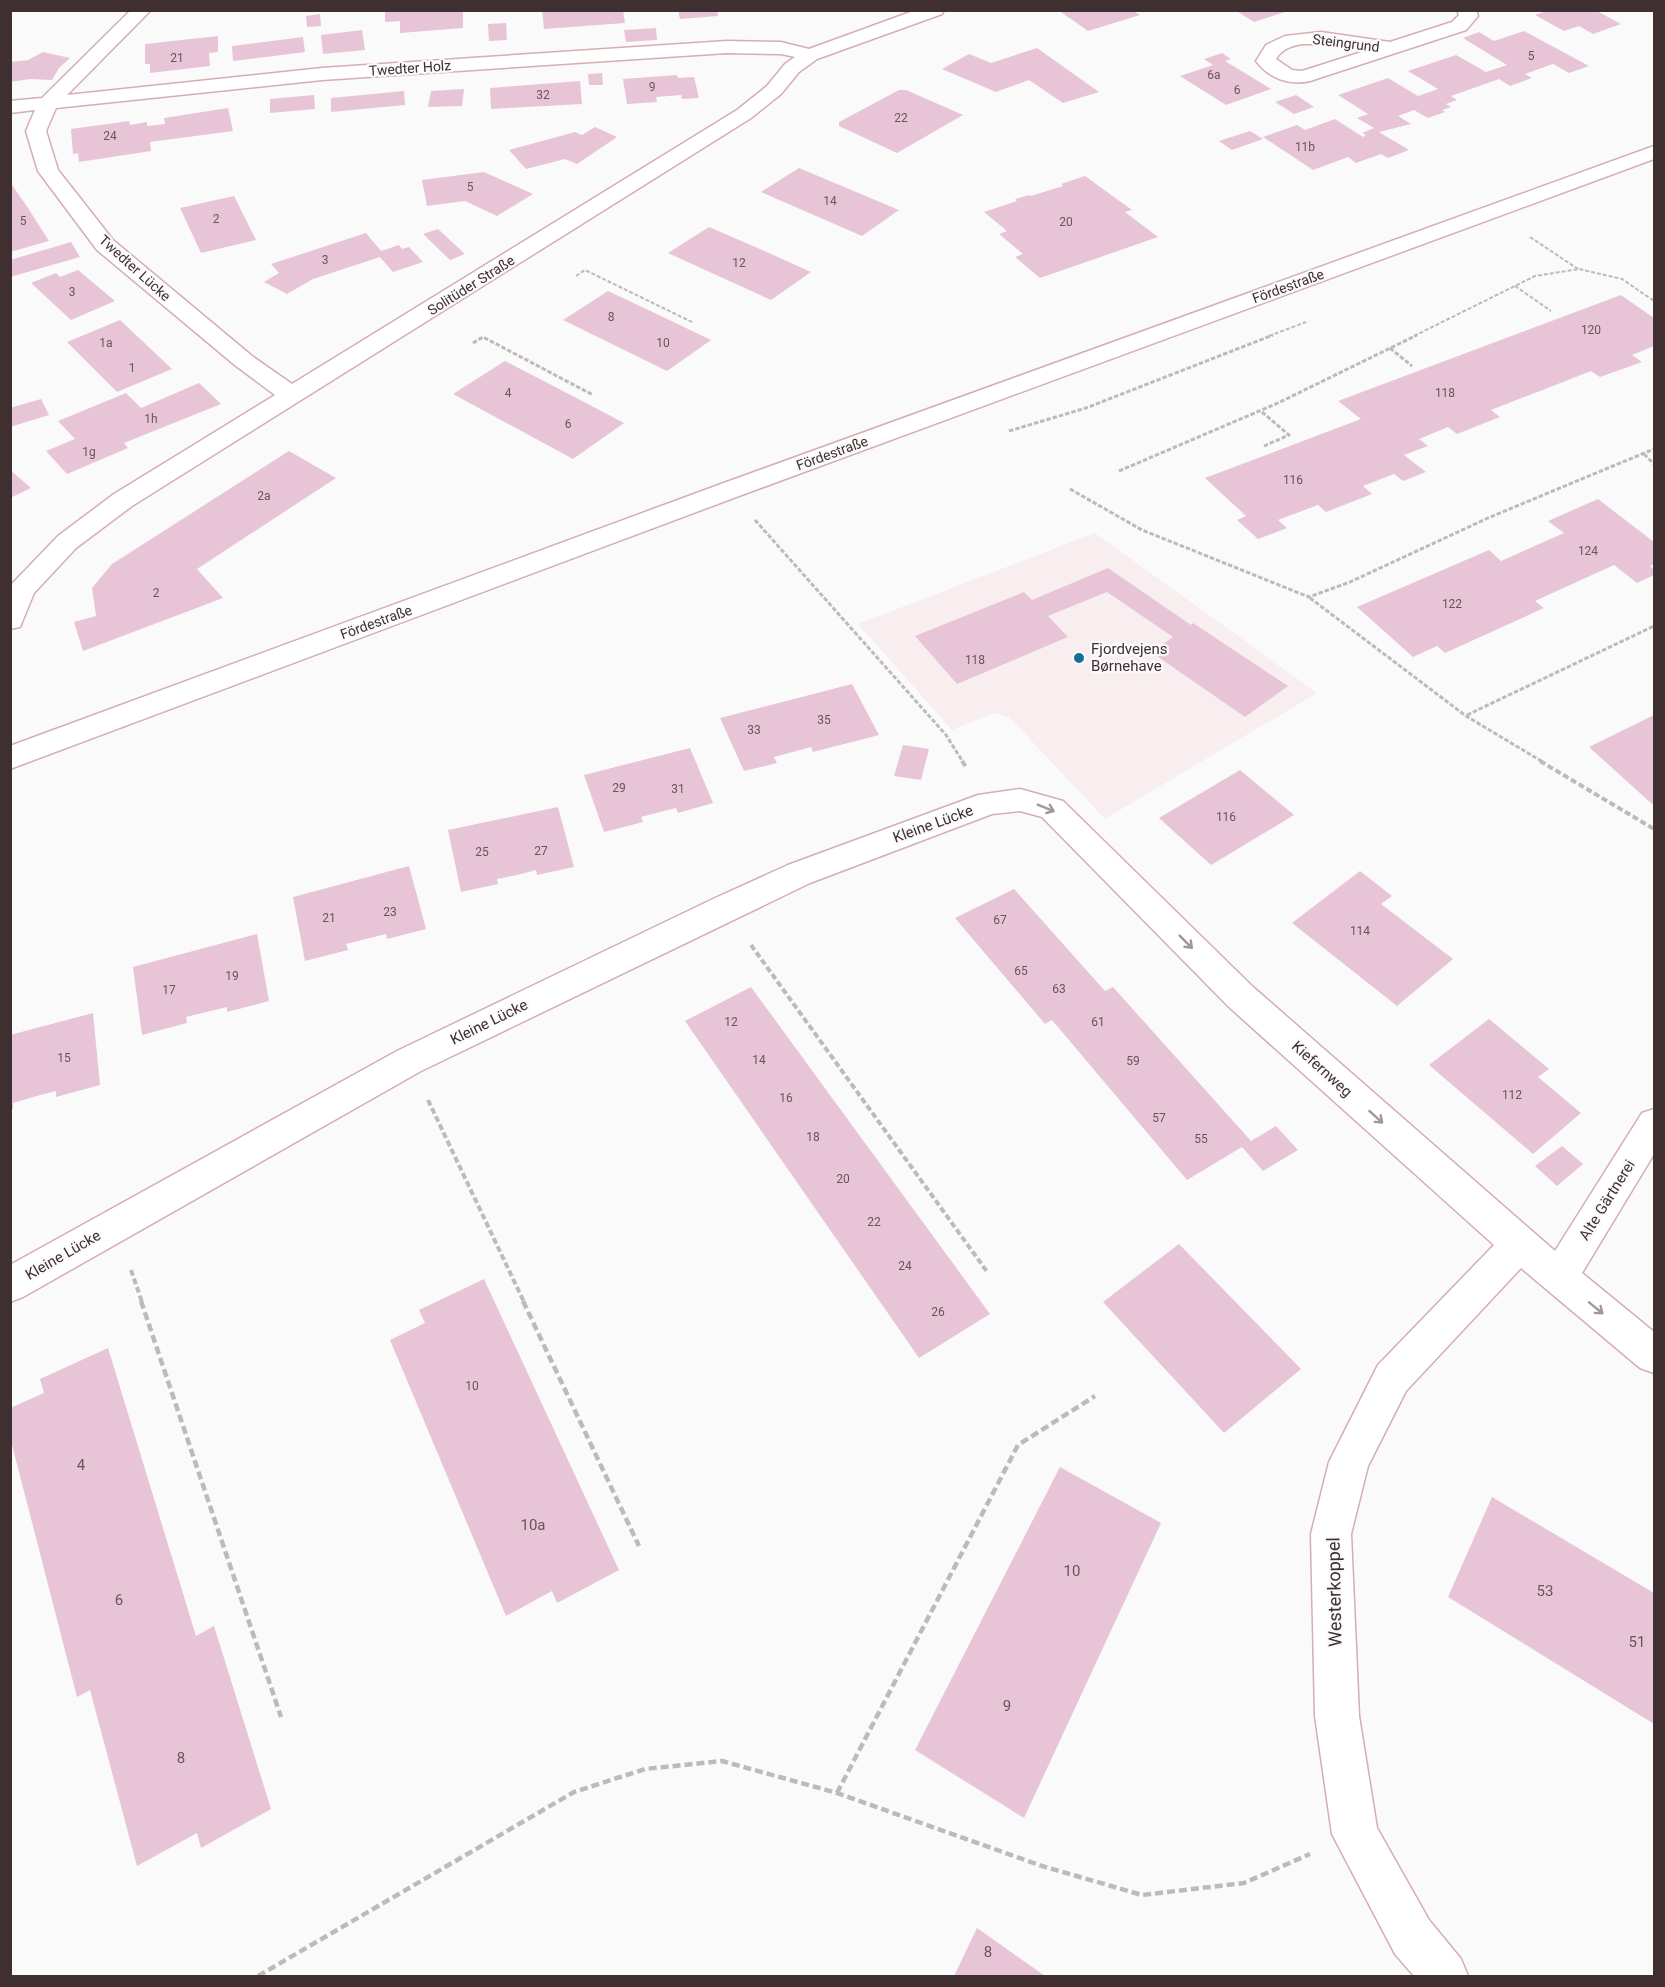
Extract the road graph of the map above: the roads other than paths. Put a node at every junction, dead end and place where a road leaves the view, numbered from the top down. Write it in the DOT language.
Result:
graph roads {
  1 [pos="142,10"];
  2 [pos="935,10"];
  3 [pos="1467,10"];
  4 [pos="1391,48"];
  5 [pos="810,55"];
  6 [pos="48,103"];
  7 [pos="10,107"];
  8 [pos="1654,152"];
  9 [pos="293,396"];
  10 [pos="16,590"];
  11 [pos="10,620"];
  12 [pos="10,758"];
  13 [pos="989,803"];
  14 [pos="1654,1124"];
  15 [pos="1519,1244"];
  16 [pos="1559,1277"];
  17 [pos="10,1285"];
  18 [pos="1654,1355"];
  19 [pos="1444,1977"];
  1 -- 6 [label="street"];
  2 -- 5 [label="street, Solitüder Straße"];
  3 -- 4 [label="street, Steingrund"];
  4 -- 4 [label="street, Steingrund"];
  5 -- 6 [label="street, Twedter Holz"];
  5 -- 9 [label="street, Solitüder Straße"];
  6 -- 7 [label="street, Twedter Holz"];
  6 -- 9 [label="street, Twedter Lücke"];
  8 -- 12 [label="street, Fördestraße"];
  9 -- 10 [label="street, Solitüder Straße"];
  10 -- 11 [label="street, Solitüder Straße"];
  13 -- 15 [label="street, Kiefernweg, one-way"];
  13 -- 17 [label="street, Kleine Lücke"];
  14 -- 16 [label="street, Alte Gärtnerei"];
  15 -- 16 [label="street, Kiefernweg"];
  15 -- 19 [label="street, Westerkoppel"];
  16 -- 18 [label="street, Kiefernweg, one-way"];
}
